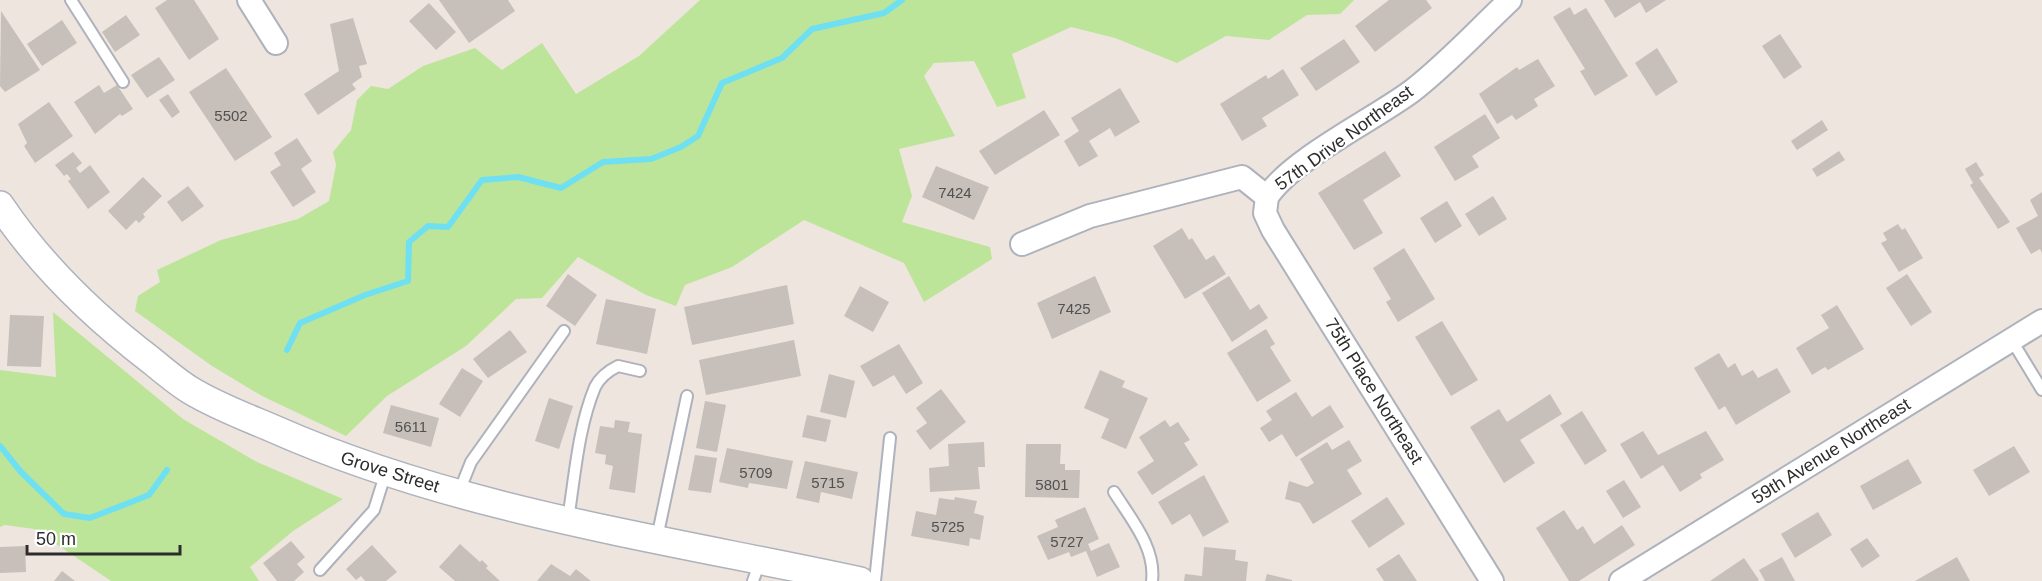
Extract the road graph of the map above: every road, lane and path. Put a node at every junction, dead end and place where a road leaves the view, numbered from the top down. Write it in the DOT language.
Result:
graph roads {
  1 [pos="71,0"];
  2 [pos="249,0"];
  3 [pos="1510,0"];
  4 [pos="276,43"];
  5 [pos="123,82"];
  6 [pos="1267,197"];
  7 [pos="0,207"];
  8 [pos="1022,244"];
  9 [pos="2042,321"];
  10 [pos="564,331"];
  11 [pos="2011,339"];
  12 [pos="640,371"];
  13 [pos="2042,390"];
  14 [pos="687,396"];
  15 [pos="890,438"];
  16 [pos="386,472"];
  17 [pos="459,492"];
  18 [pos="1114,492"];
  19 [pos="568,519"];
  20 [pos="657,538"];
  21 [pos="320,570"];
  22 [pos="757,570"];
  23 [pos="860,581"];
  24 [pos="875,581"];
  25 [pos="1152,581"];
  26 [pos="1492,581"];
  27 [pos="1621,581"];
  1 -- 5 [label="lane"];
  2 -- 4 [label="street"];
  3 -- 6 [label="street, 57th Drive Northeast"];
  6 -- 8 [label="street, 57th Drive Northeast"];
  6 -- 26 [label="street, 75th Place Northeast"];
  7 -- 16 [label="street, Grove Street"];
  9 -- 11 [label="street, 59th Avenue Northeast"];
  10 -- 17 [label="lane"];
  11 -- 13 [label="lane"];
  11 -- 27 [label="street, 59th Avenue Northeast"];
  12 -- 19 [label="lane"];
  14 -- 20 [label="lane"];
  15 -- 24 [label="lane"];
  16 -- 17 [label="street, Grove Street"];
  16 -- 21 [label="lane"];
  17 -- 19 [label="street, Grove Street"];
  18 -- 25 [label="lane"];
  19 -- 20 [label="street, Grove Street"];
  20 -- 22 [label="street, Grove Street"];
  22 -- 23 [label="street, Grove Street"];
}
